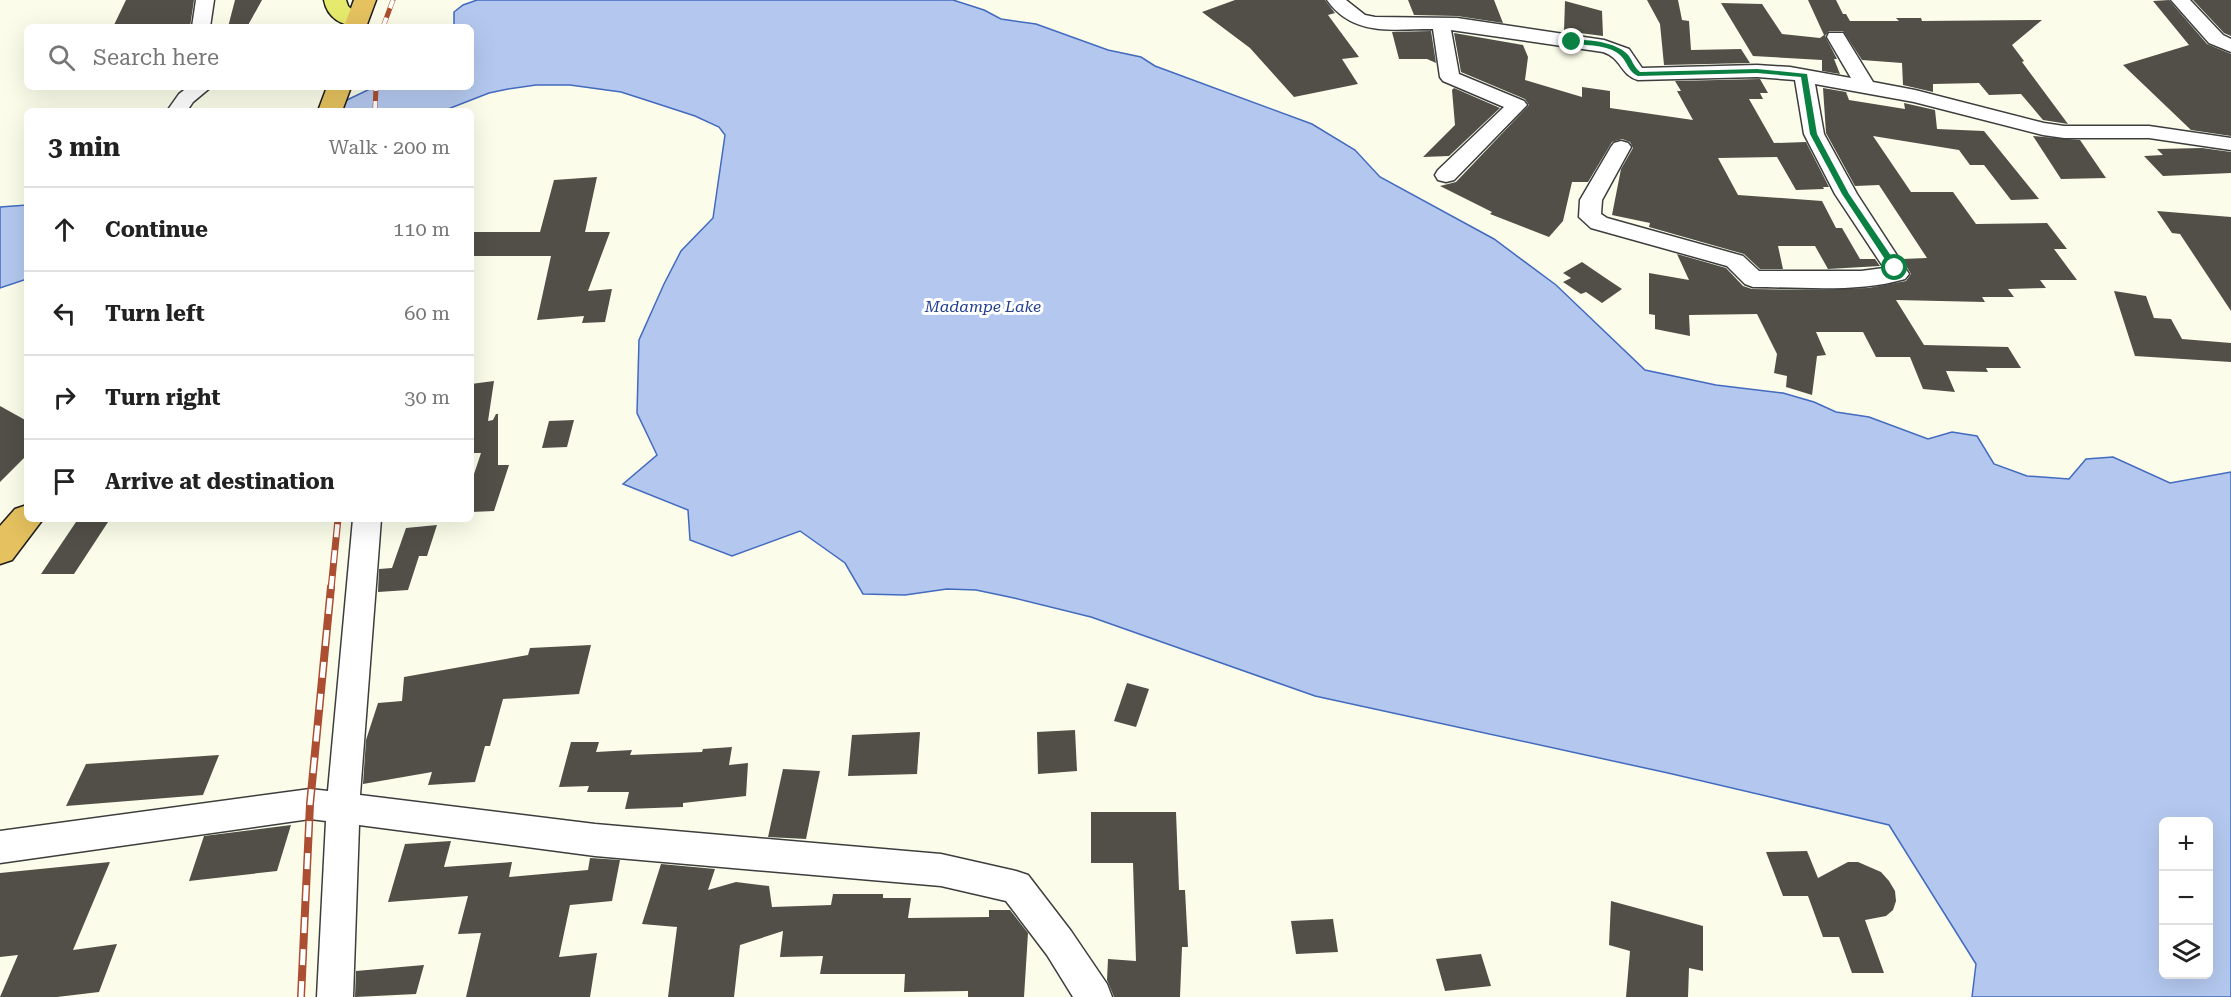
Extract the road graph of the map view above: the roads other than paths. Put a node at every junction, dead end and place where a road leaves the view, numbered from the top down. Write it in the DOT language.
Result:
graph roads {
  1 [pos="205,0"];
  2 [pos="335,0"];
  3 [pos="365,0"];
  4 [pos="1336,0"];
  5 [pos="2180,0"];
  6 [pos="1441,23"];
  7 [pos="201,24"];
  8 [pos="354,24"];
  9 [pos="355,24"];
  10 [pos="1836,37"];
  11 [pos="2231,46"];
  12 [pos="1804,76"];
  13 [pos="1865,86"];
  14 [pos="197,90"];
  15 [pos="338,90"];
  16 [pos="179,108"];
  17 [pos="331,108"];
  18 [pos="2231,144"];
  19 [pos="1621,147"];
  20 [pos="1446,175"];
  21 [pos="24,522"];
  22 [pos="367,522"];
  23 [pos="0,550"];
  24 [pos="343,810"];
  25 [pos="0,847"];
  26 [pos="335,997"];
  27 [pos="1094,997"];
  1 -- 7 [label="street"];
  2 -- 8 [label="main road"];
  3 -- 9 [label="highway"];
  4 -- 6 [label="street"];
  5 -- 11 [label="street"];
  6 -- 12 [label="street"];
  6 -- 20 [label="street"];
  10 -- 13 [label="street"];
  12 -- 13 [label="street"];
  12 -- 19 [label="street"];
  13 -- 18 [label="street"];
  14 -- 16 [label="street"];
  15 -- 17 [label="highway"];
  21 -- 23 [label="highway"];
  22 -- 24 [label="street"];
  24 -- 25 [label="street"];
  24 -- 26 [label="street"];
  24 -- 27 [label="street"];
}
